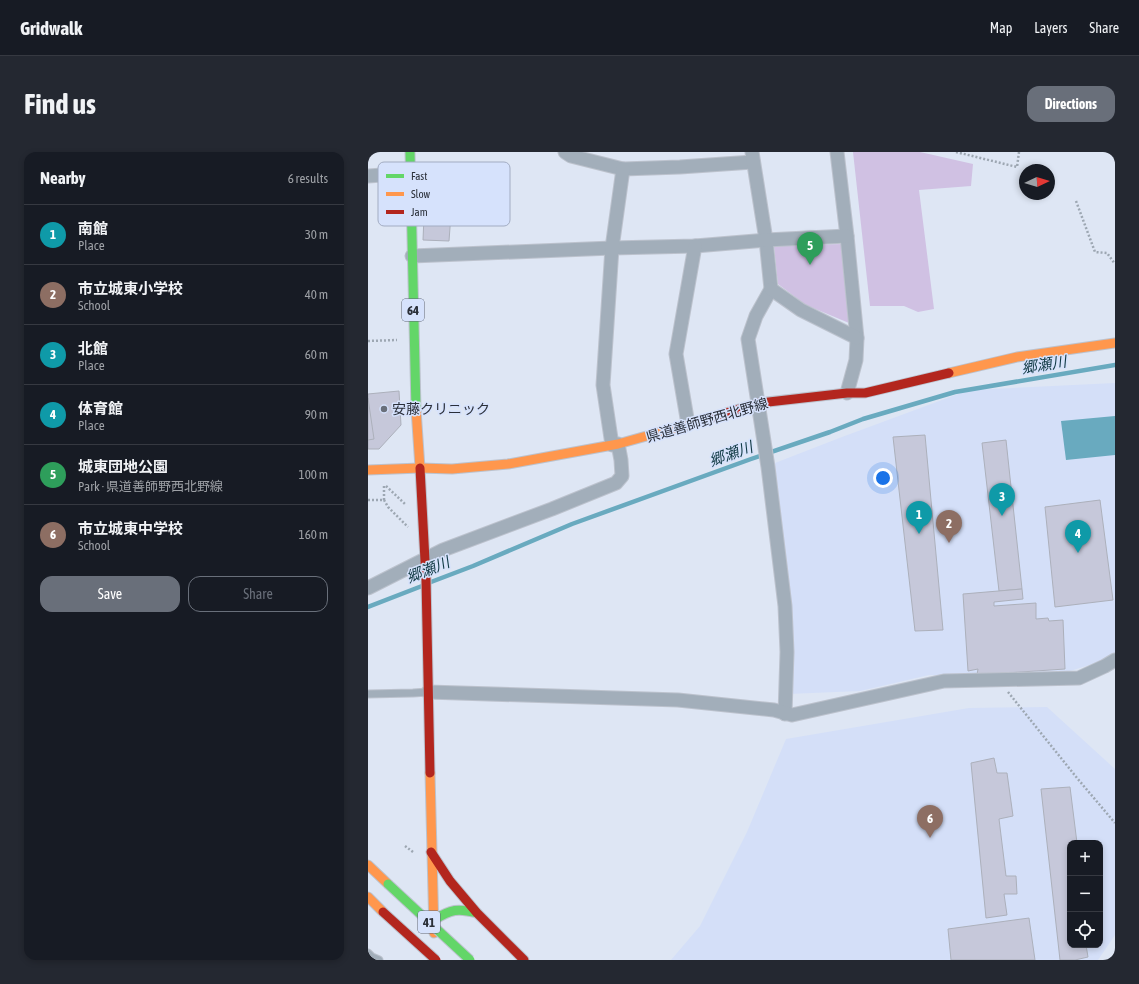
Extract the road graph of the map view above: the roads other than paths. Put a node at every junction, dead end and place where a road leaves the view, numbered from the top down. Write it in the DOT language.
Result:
graph roads {
  1 [pos="565,152"];
  2 [pos="837,152"];
  3 [pos="753,157"];
  4 [pos="623,169"];
  5 [pos="378,175"];
  6 [pos="368,176"];
  7 [pos="411,226"];
  8 [pos="847,236"];
  9 [pos="766,240"];
  10 [pos="695,246"];
  11 [pos="612,248"];
  12 [pos="412,256"];
  13 [pos="771,289"];
  14 [pos="857,338"];
  15 [pos="1115,343"];
  16 [pos="847,393"];
  17 [pos="759,403"];
  18 [pos="688,424"];
  19 [pos="615,445"];
  20 [pos="420,468"];
  21 [pos="368,470"];
  22 [pos="426,558"];
  23 [pos="368,588"];
  24 [pos="1115,660"];
  25 [pos="428,692"];
  26 [pos="368,694"];
  27 [pos="785,714"];
  28 [pos="431,852"];
  29 [pos="368,865"];
  30 [pos="368,897"];
  31 [pos="477,913"];
  32 [pos="434,920"];
  33 [pos="368,953"];
  34 [pos="379,960"];
  35 [pos="436,960"];
  36 [pos="470,960"];
  37 [pos="524,960"];
  1 -- 4 [label="street"];
  2 -- 8 [label="street"];
  3 -- 4 [label="street"];
  3 -- 9 [label="street"];
  4 -- 11 [label="street"];
  5 -- 6 [label="street"];
  7 -- 12 [label="main road, 64"];
  8 -- 9 [label="street"];
  8 -- 14 [label="street"];
  9 -- 10 [label="street"];
  9 -- 13 [label="street"];
  10 -- 11 [label="street"];
  10 -- 18 [label="street"];
  11 -- 12 [label="street"];
  11 -- 19 [label="street"];
  12 -- 20 [label="main road, 64"];
  13 -- 14 [label="street"];
  13 -- 17 [label="street"];
  14 -- 16 [label="street"];
  15 -- 16 [label="main road, 県道善師野西北野線"];
  16 -- 17 [label="main road, 県道善師野西北野線"];
  17 -- 18 [label="main road, 県道善師野西北野線"];
  17 -- 27 [label="street"];
  18 -- 19 [label="main road, 県道善師野西北野線"];
  19 -- 20 [label="main road, 県道善師野西北野線"];
  19 -- 22 [label="street"];
  20 -- 21 [label="main road, 県道善師野西北野線"];
  20 -- 22 [label="main road"];
  22 -- 23 [label="street"];
  22 -- 25 [label="main road"];
  24 -- 27 [label="street"];
  25 -- 26 [label="lane"];
  25 -- 27 [label="street"];
  25 -- 28 [label="main road"];
  28 -- 31 [label="main road"];
  28 -- 32 [label="main road"];
  29 -- 36 [label="main road, 41, bridge"];
  30 -- 35 [label="main road, 41, bridge"];
  31 -- 32 [label="main road"];
  31 -- 37 [label="main road"];
  32 -- 35 [label="main road"];
  33 -- 34 [label="lane"];
}
